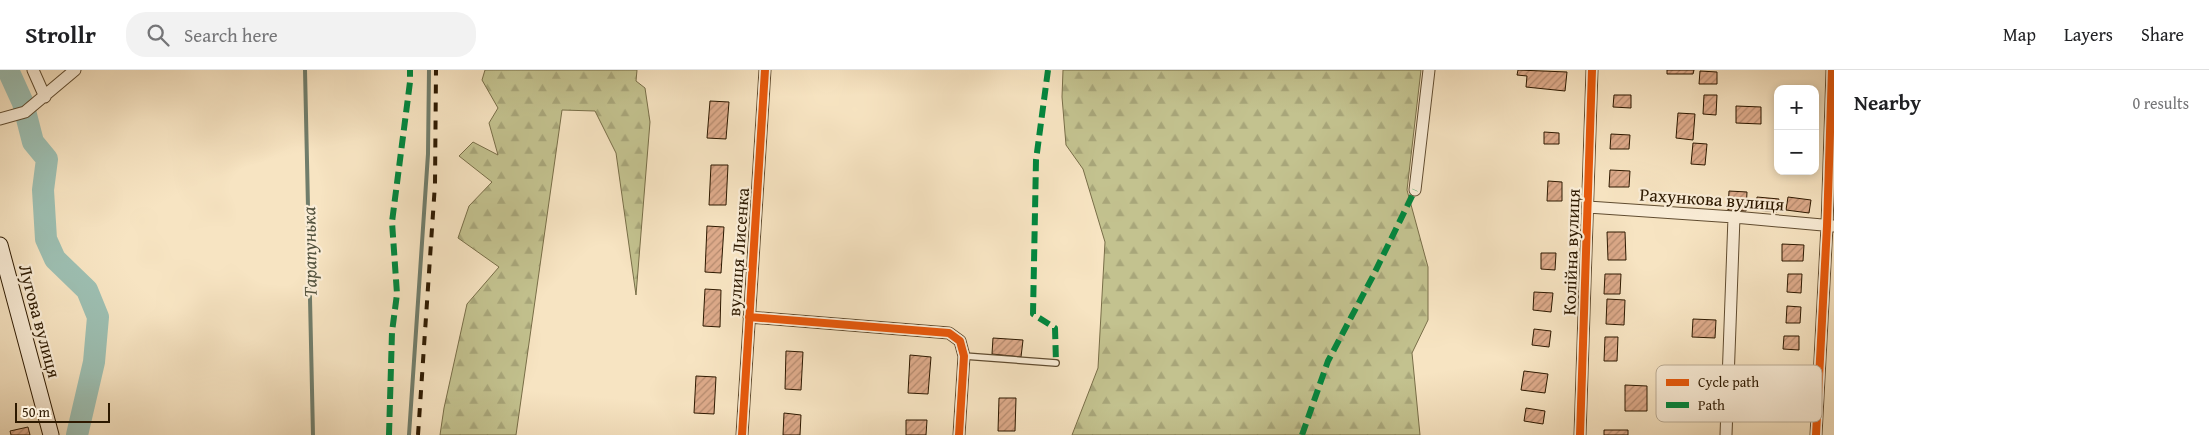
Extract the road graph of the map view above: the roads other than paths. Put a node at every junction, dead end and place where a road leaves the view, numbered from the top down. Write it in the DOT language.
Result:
graph roads {
  1 [pos="33,70"];
  2 [pos="74,70"];
  3 [pos="765,70"];
  4 [pos="1429,70"];
  5 [pos="1592,70"];
  6 [pos="1832,70"];
  7 [pos="45,97"];
  8 [pos="0,119"];
  9 [pos="1414,190"];
  10 [pos="1588,207"];
  11 [pos="1734,217"];
  12 [pos="1831,226"];
  13 [pos="0,245"];
  14 [pos="749,318"];
  15 [pos="964,356"];
  16 [pos="1056,363"];
  17 [pos="1729,365"];
  18 [pos="1821,365"];
  19 [pos="1726,422"];
  20 [pos="1817,422"];
  21 [pos="51,435"];
  22 [pos="742,435"];
  23 [pos="959,435"];
  24 [pos="1580,435"];
  25 [pos="1726,435"];
  26 [pos="1816,435"];
  1 -- 7 [label="street"];
  2 -- 7 [label="street"];
  3 -- 14 [label="street, вулиця Лисенка"];
  4 -- 9 [label="street"];
  5 -- 10 [label="street, Колійна вулиця"];
  6 -- 12 [label="street"];
  7 -- 8 [label="street"];
  10 -- 11 [label="street, Рахункова вулиця"];
  10 -- 24 [label="street, Колійна вулиця"];
  11 -- 12 [label="street, Рахункова вулиця"];
  11 -- 17 [label="street"];
  12 -- 18 [label="street"];
  13 -- 21 [label="street, Лугова вулиця"];
  14 -- 15 [label="street"];
  14 -- 22 [label="street, вулиця Лисенка"];
  15 -- 16 [label="lane"];
  15 -- 23 [label="street"];
  19 -- 25 [label="street"];
  20 -- 26 [label="street"];
}
